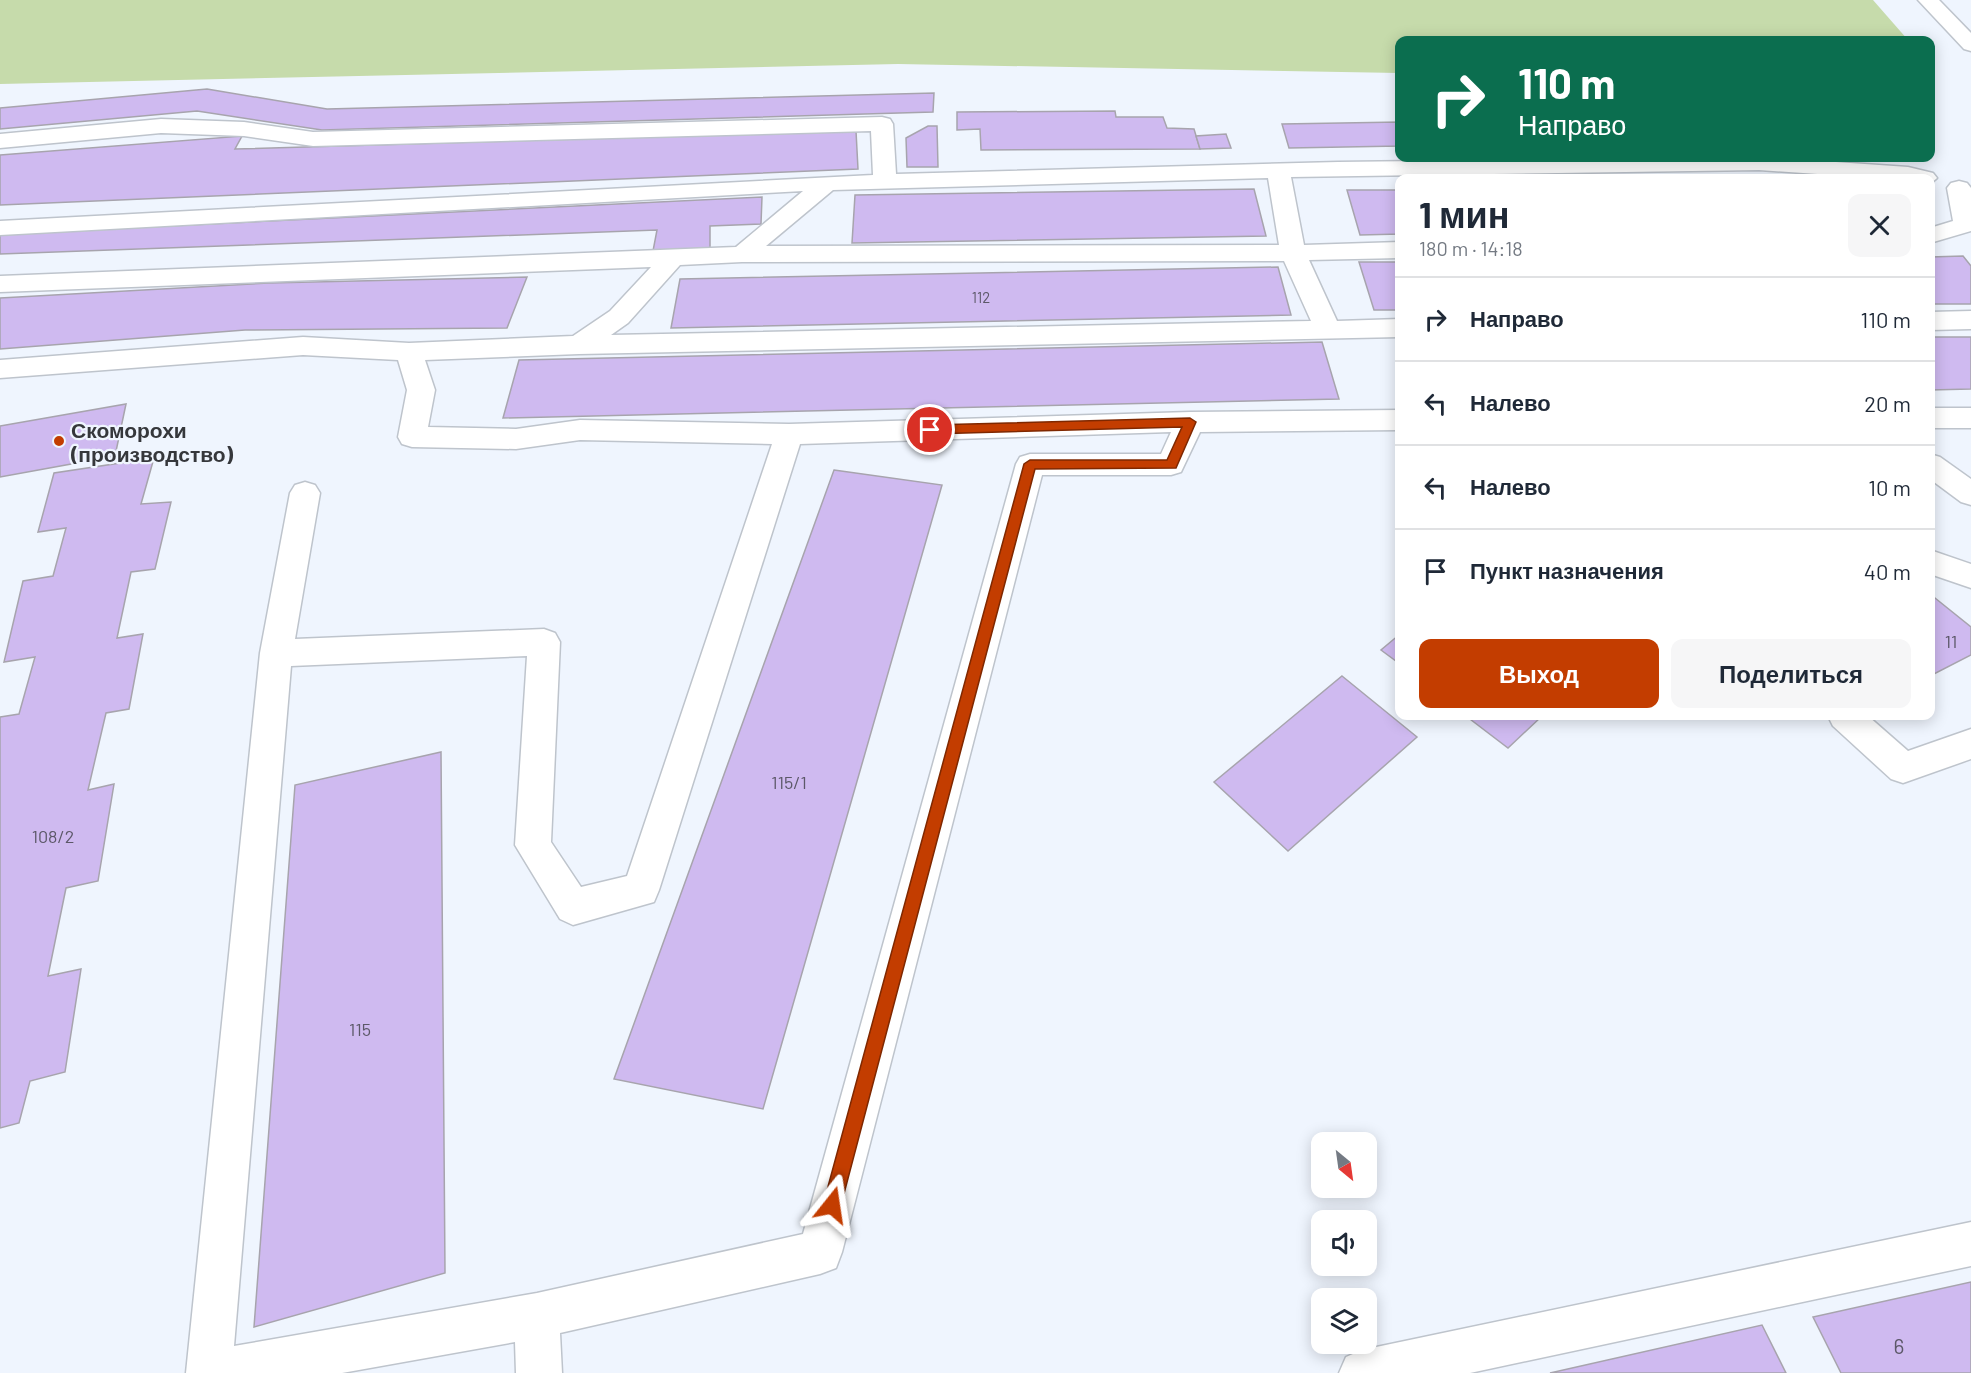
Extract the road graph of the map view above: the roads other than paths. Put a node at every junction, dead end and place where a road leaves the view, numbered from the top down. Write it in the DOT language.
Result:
graph roads {
  1 [pos="1928,0"];
  2 [pos="1971,45"];
  3 [pos="0,141"];
  4 [pos="1278,171"];
  5 [pos="1908,174"];
  6 [pos="885,181"];
  7 [pos="1935,181"];
  8 [pos="827,183"];
  9 [pos="1965,188"];
  10 [pos="1969,227"];
  11 [pos="0,228"];
  12 [pos="1935,235"];
  13 [pos="1395,250"];
  14 [pos="1293,253"];
  15 [pos="742,254"];
  16 [pos="673,258"];
  17 [pos="0,284"];
  18 [pos="1971,320"];
  19 [pos="1935,321"];
  20 [pos="1395,328"];
  21 [pos="1328,329"];
  22 [pos="579,345"];
  23 [pos="409,352"];
  24 [pos="0,369"];
  25 [pos="1935,418"];
  26 [pos="1971,418"];
  27 [pos="1395,420"];
  28 [pos="1190,422"];
  29 [pos="789,434"];
  30 [pos="1935,468"];
  31 [pos="305,493"];
  32 [pos="1971,494"];
  33 [pos="1935,564"];
  34 [pos="1971,576"];
  35 [pos="276,653"];
  36 [pos="1849,720"];
  37 [pos="1971,744"];
  38 [pos="1971,1244"];
  39 [pos="537,1316"];
  40 [pos="210,1373"];
  41 [pos="539,1373"];
  42 [pos="1362,1373"];
  1 -- 2 [label="street"];
  3 -- 6 [label="street"];
  4 -- 5 [label="street"];
  4 -- 6 [label="street"];
  4 -- 14 [label="street"];
  6 -- 8 [label="street"];
  7 -- 9 [label="street"];
  8 -- 11 [label="street"];
  8 -- 15 [label="street"];
  9 -- 10 [label="street"];
  10 -- 12 [label="street"];
  13 -- 14 [label="street"];
  14 -- 15 [label="street"];
  14 -- 21 [label="street"];
  15 -- 16 [label="street"];
  16 -- 17 [label="street"];
  16 -- 22 [label="street"];
  18 -- 19 [label="street"];
  20 -- 21 [label="street"];
  21 -- 22 [label="street"];
  22 -- 23 [label="street"];
  23 -- 24 [label="street"];
  23 -- 29 [label="street"];
  25 -- 26 [label="street"];
  27 -- 28 [label="street"];
  28 -- 29 [label="street"];
  28 -- 39 [label="street"];
  29 -- 35 [label="street"];
  30 -- 32 [label="street"];
  31 -- 35 [label="street"];
  33 -- 34 [label="street"];
  35 -- 40 [label="street"];
  36 -- 37 [label="street"];
  38 -- 42 [label="street"];
  39 -- 40 [label="street"];
  39 -- 41 [label="street"];
}
